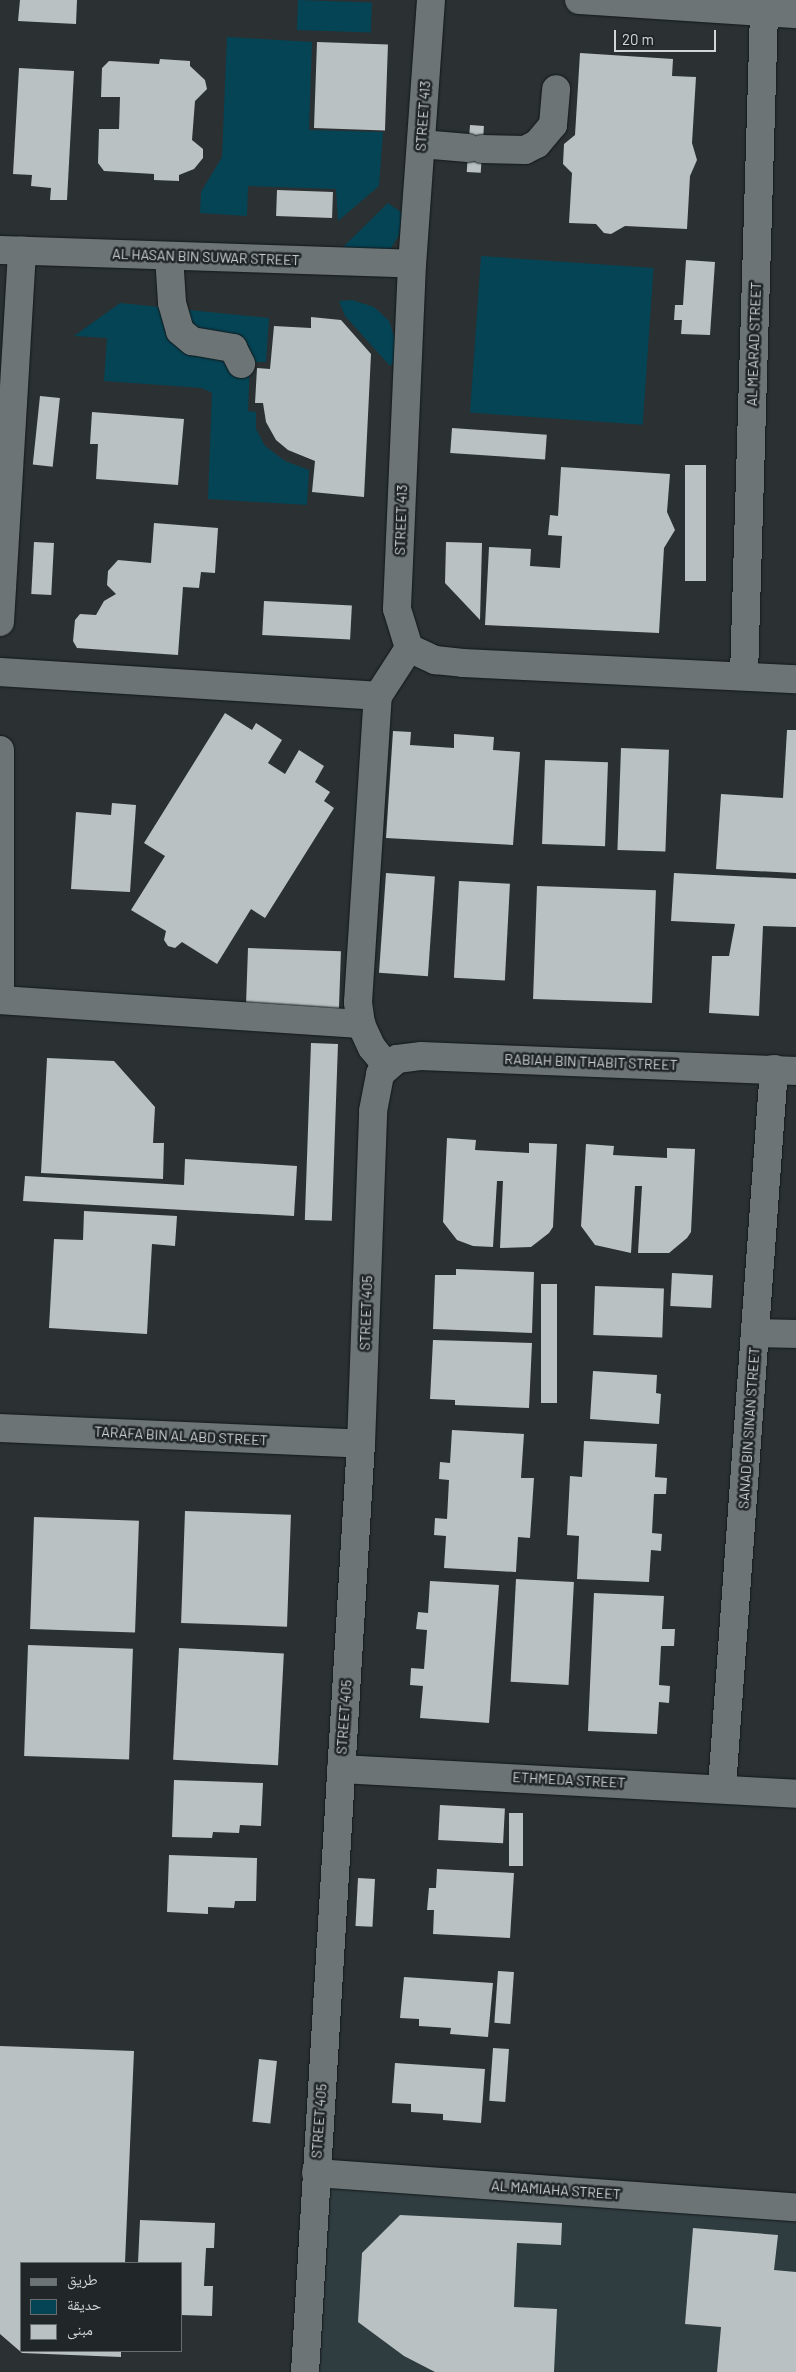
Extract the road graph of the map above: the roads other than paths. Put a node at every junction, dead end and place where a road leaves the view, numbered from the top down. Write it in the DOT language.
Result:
graph roads {
  1 [pos="431,0"];
  2 [pos="580,0"];
  3 [pos="764,13"];
  4 [pos="796,14"];
  5 [pos="556,90"];
  6 [pos="421,144"];
  7 [pos="11,251"];
  8 [pos="169,256"];
  9 [pos="412,264"];
  10 [pos="241,364"];
  11 [pos="7,368"];
  12 [pos="0,622"];
  13 [pos="409,648"];
  14 [pos="0,672"];
  15 [pos="744,675"];
  16 [pos="796,679"];
  17 [pos="378,696"];
  18 [pos="0,750"];
  19 [pos="0,990"];
  20 [pos="0,1000"];
  21 [pos="361,1024"];
  22 [pos="386,1065"];
  23 [pos="785,1070"];
  24 [pos="756,1333"];
  25 [pos="796,1334"];
  26 [pos="0,1428"];
  27 [pos="361,1444"];
  28 [pos="341,1769"];
  29 [pos="722,1787"];
  30 [pos="796,1794"];
  31 [pos="316,2172"];
  32 [pos="796,2207"];
  33 [pos="305,2372"];
  1 -- 6 [label="street, STREET 413"];
  2 -- 3 [label="street"];
  3 -- 4 [label="street"];
  3 -- 15 [label="street, AL MEARAD STREET"];
  5 -- 6 [label="street"];
  6 -- 9 [label="street, STREET 413"];
  7 -- 8 [label="street, AL HASAN BIN SUWAR STREET"];
  7 -- 11 [label="street"];
  8 -- 9 [label="street, AL HASAN BIN SUWAR STREET"];
  8 -- 10 [label="street"];
  9 -- 13 [label="street, STREET 413"];
  11 -- 12 [label="street"];
  13 -- 15 [label="street"];
  13 -- 17 [label="street"];
  14 -- 17 [label="street"];
  15 -- 16 [label="street"];
  17 -- 21 [label="street"];
  18 -- 19 [label="street"];
  20 -- 21 [label="street"];
  21 -- 22 [label="street"];
  22 -- 23 [label="street, RABIAH BIN THABIT STREET"];
  22 -- 27 [label="street, STREET 405"];
  23 -- 24 [label="street, SANAD BIN SINAN STREET"];
  24 -- 25 [label="street"];
  24 -- 29 [label="street, SANAD BIN SINAN STREET"];
  26 -- 27 [label="street, TARAFA BIN AL ABD STREET"];
  27 -- 28 [label="street, STREET 405"];
  28 -- 29 [label="street, ETHMEDA STREET"];
  28 -- 31 [label="street, STREET 405"];
  29 -- 30 [label="street, ETHMEDA STREET"];
  31 -- 32 [label="street, AL MAMIAHA STREET"];
  31 -- 33 [label="street, STREET 405"];
}
